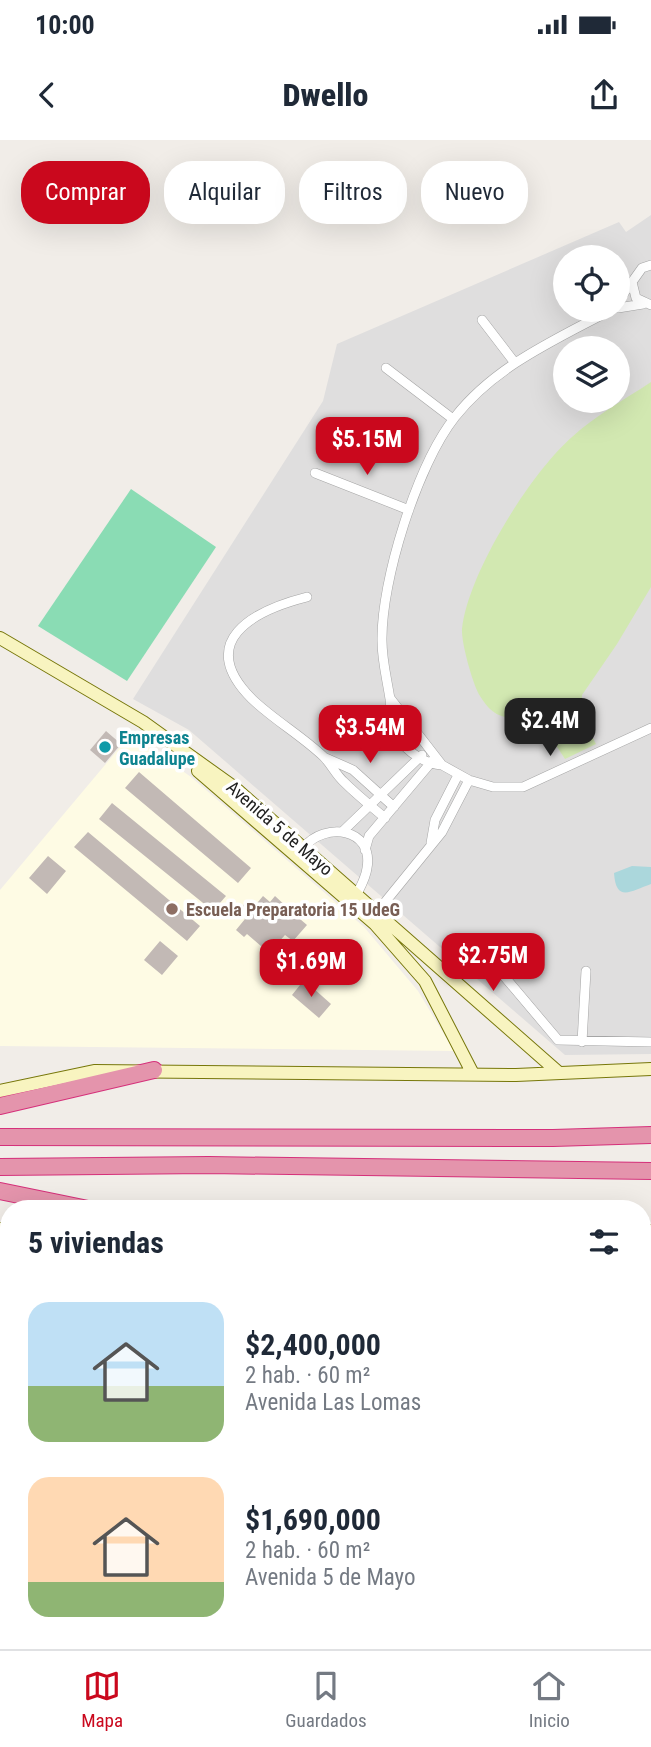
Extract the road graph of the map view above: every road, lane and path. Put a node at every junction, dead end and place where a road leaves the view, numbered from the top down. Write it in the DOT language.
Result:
graph roads {
  1 [pos="651,265"];
  2 [pos="632,282"];
  3 [pos="630,285"];
  4 [pos="647,305"];
  5 [pos="482,320"];
  6 [pos="589,322"];
  7 [pos="515,363"];
  8 [pos="386,368"];
  9 [pos="453,419"];
  10 [pos="315,473"];
  11 [pos="409,510"];
  12 [pos="307,597"];
  13 [pos="0,638"];
  14 [pos="390,698"];
  15 [pos="118,709"];
  16 [pos="651,727"];
  17 [pos="428,749"];
  18 [pos="437,756"];
  19 [pos="324,757"];
  20 [pos="419,758"];
  21 [pos="429,765"];
  22 [pos="443,765"];
  23 [pos="458,775"];
  24 [pos="469,780"];
  25 [pos="380,794"];
  26 [pos="371,806"];
  27 [pos="394,807"];
  28 [pos="385,818"];
  29 [pos="343,831"];
  30 [pos="431,845"];
  31 [pos="303,848"];
  32 [pos="365,849"];
  33 [pos="357,894"];
  34 [pos="377,912"];
  35 [pos="498,969"];
  36 [pos="586,971"];
  37 [pos="582,1042"];
  38 [pos="651,1042"];
  39 [pos="651,1069"];
  40 [pos="154,1070"];
  41 [pos="558,1072"];
  42 [pos="473,1074"];
  43 [pos="0,1091"];
  44 [pos="0,1106"];
  45 [pos="651,1135"];
  46 [pos="0,1137"];
  47 [pos="0,1167"];
  48 [pos="651,1171"];
  49 [pos="0,1191"];
  50 [pos="44,1200"];
  1 -- 2 [label="street"];
  2 -- 3 [label="street"];
  2 -- 4 [label="street"];
  5 -- 7 [label="street"];
  6 -- 7 [label="street"];
  7 -- 9 [label="street"];
  8 -- 9 [label="street"];
  9 -- 11 [label="street"];
  10 -- 11 [label="street"];
  11 -- 14 [label="street"];
  12 -- 19 [label="street"];
  13 -- 15 [label="main road, Avenida 5 de Mayo"];
  14 -- 17 [label="street"];
  14 -- 20 [label="street"];
  15 -- 31 [label="main road, Avenida 5 de Mayo"];
  15 -- 42 [label="main road, Avenida 5 de Mayo"];
  16 -- 24 [label="street"];
  17 -- 18 [label="street"];
  17 -- 20 [label="street"];
  18 -- 21 [label="street"];
  18 -- 22 [label="street"];
  19 -- 25 [label="street"];
  19 -- 26 [label="street"];
  20 -- 21 [label="street"];
  20 -- 25 [label="street"];
  21 -- 22 [label="street"];
  21 -- 27 [label="street"];
  22 -- 23 [label="street"];
  23 -- 24 [label="street"];
  23 -- 30 [label="street"];
  24 -- 30 [label="street"];
  25 -- 26 [label="street"];
  25 -- 27 [label="street"];
  26 -- 28 [label="street"];
  26 -- 29 [label="street"];
  27 -- 28 [label="street"];
  28 -- 32 [label="street"];
  29 -- 31 [label="street"];
  29 -- 32 [label="street"];
  30 -- 34 [label="street"];
  31 -- 33 [label="main road, Avenida 5 de Mayo"];
  32 -- 33 [label="street"];
  33 -- 34 [label="main road, Avenida 5 de Mayo"];
  34 -- 41 [label="main road, Avenida 5 de Mayo"];
  35 -- 37 [label="street"];
  36 -- 37 [label="street"];
  37 -- 38 [label="street"];
  39 -- 41 [label="main road"];
  40 -- 42 [label="main road"];
  40 -- 43 [label="main road"];
  40 -- 44 [label="highway"];
  41 -- 42 [label="main road"];
  45 -- 46 [label="highway"];
  47 -- 48 [label="highway"];
  49 -- 50 [label="highway"];
}
